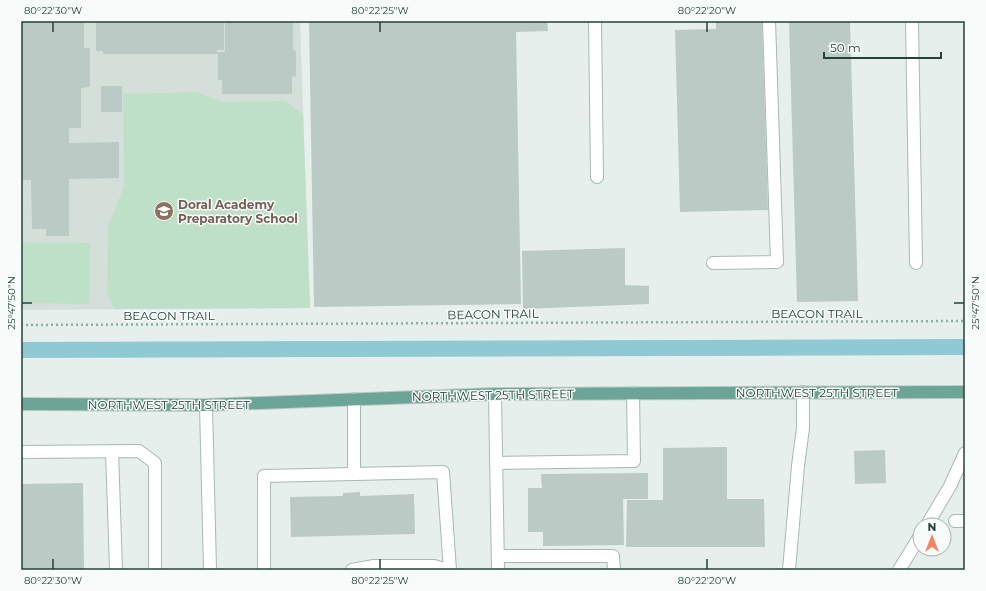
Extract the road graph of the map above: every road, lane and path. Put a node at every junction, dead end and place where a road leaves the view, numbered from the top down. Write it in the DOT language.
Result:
graph roads {
  1 [pos="595,21"];
  2 [pos="769,21"];
  3 [pos="912,21"];
  4 [pos="597,176"];
  5 [pos="916,262"];
  6 [pos="713,263"];
  7 [pos="965,321"];
  8 [pos="21,325"];
  9 [pos="803,392"];
  10 [pos="965,392"];
  11 [pos="633,393"];
  12 [pos="495,394"];
  13 [pos="354,399"];
  14 [pos="21,404"];
  15 [pos="206,406"];
  16 [pos="112,451"];
  17 [pos="21,452"];
  18 [pos="965,453"];
  19 [pos="496,463"];
  20 [pos="354,474"];
  21 [pos="932,517"];
  22 [pos="912,548"];
  23 [pos="498,556"];
  24 [pos="116,570"];
  25 [pos="155,570"];
  26 [pos="210,570"];
  27 [pos="264,570"];
  28 [pos="352,570"];
  29 [pos="449,570"];
  30 [pos="498,570"];
  31 [pos="614,570"];
  32 [pos="789,570"];
  33 [pos="899,570"];
  1 -- 4 [label="street"];
  2 -- 6 [label="street"];
  3 -- 5 [label="street"];
  7 -- 8 [label="path, BEACON TRAIL"];
  9 -- 10 [label="main road, NORTHWEST 25TH STREET"];
  9 -- 11 [label="main road, NORTHWEST 25TH STREET"];
  9 -- 32 [label="street"];
  11 -- 12 [label="main road, NORTHWEST 25TH STREET"];
  11 -- 19 [label="street"];
  12 -- 13 [label="main road, NORTHWEST 25TH STREET"];
  12 -- 19 [label="street"];
  13 -- 15 [label="main road, NORTHWEST 25TH STREET"];
  13 -- 20 [label="street"];
  14 -- 15 [label="main road, NORTHWEST 25TH STREET"];
  15 -- 26 [label="street"];
  16 -- 17 [label="street"];
  16 -- 24 [label="street"];
  16 -- 25 [label="street"];
  18 -- 21 [label="street"];
  19 -- 23 [label="street"];
  20 -- 27 [label="street"];
  20 -- 29 [label="street"];
  22 -- 33 [label="street"];
  23 -- 30 [label="street"];
  23 -- 31 [label="street"];
  28 -- 29 [label="street"];
}
